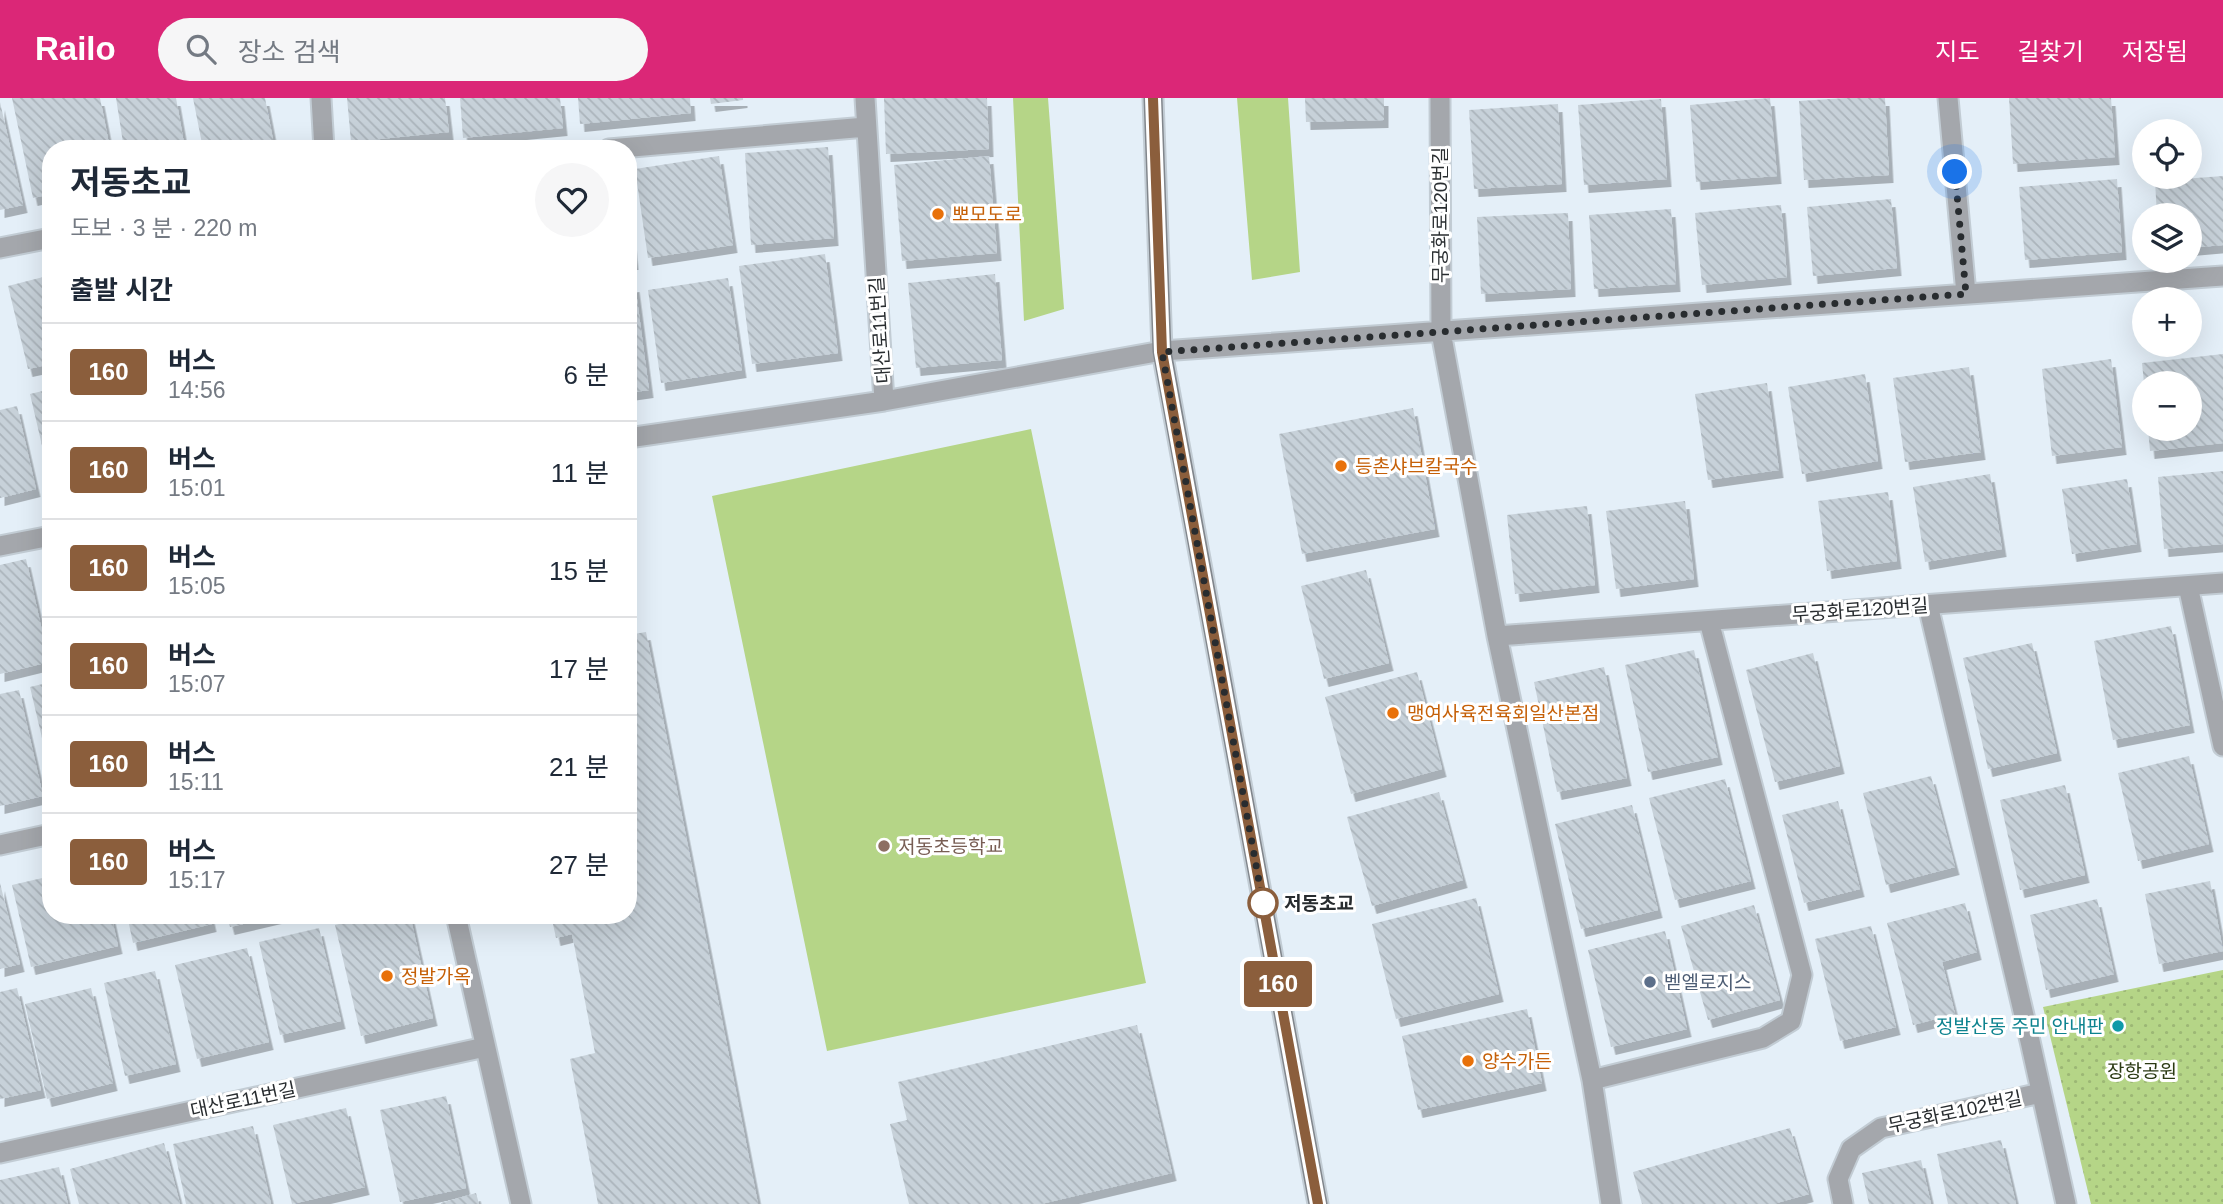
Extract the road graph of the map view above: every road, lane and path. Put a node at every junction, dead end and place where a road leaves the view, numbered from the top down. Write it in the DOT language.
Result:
graph roads {
  1 [pos="321,98"];
  2 [pos="865,98"];
  3 [pos="1153,98"];
  4 [pos="1440,98"];
  5 [pos="1948,98"];
  6 [pos="866,127"];
  7 [pos="323,140"];
  8 [pos="637,147"];
  9 [pos="42,240"];
  10 [pos="0,247"];
  11 [pos="2223,276"];
  12 [pos="1966,294"];
  13 [pos="1441,332"];
  14 [pos="1162,352"];
  15 [pos="884,401"];
  16 [pos="637,437"];
  17 [pos="42,538"];
  18 [pos="0,546"];
  19 [pos="2223,583"];
  20 [pos="2188,586"];
  21 [pos="1928,605"];
  22 [pos="1709,621"];
  23 [pos="1497,636"];
  24 [pos="2223,746"];
  25 [pos="42,836"];
  26 [pos="0,845"];
  27 [pos="458,924"];
  28 [pos="485,1047"];
  29 [pos="1592,1080"];
  30 [pos="2041,1093"];
  31 [pos="0,1153"];
  32 [pos="521,1204"];
  33 [pos="1318,1204"];
  34 [pos="1611,1204"];
  35 [pos="1843,1204"];
  36 [pos="2066,1204"];
  1 -- 7 [label="street"];
  2 -- 6 [label="street, 대산로11번길"];
  3 -- 14 [label="main road"];
  4 -- 13 [label="street, 무궁화로120번길"];
  5 -- 12 [label="street"];
  6 -- 8 [label="street"];
  6 -- 15 [label="street, 대산로11번길"];
  9 -- 10 [label="street"];
  11 -- 12 [label="street"];
  12 -- 13 [label="street"];
  13 -- 14 [label="street"];
  13 -- 23 [label="street, 무궁화로120번길"];
  14 -- 15 [label="street"];
  14 -- 33 [label="main road"];
  15 -- 16 [label="street, 대산로11번길"];
  17 -- 18 [label="street"];
  19 -- 20 [label="street, 무궁화로120번길"];
  20 -- 21 [label="street, 무궁화로120번길"];
  20 -- 24 [label="street"];
  21 -- 22 [label="street, 무궁화로120번길"];
  21 -- 30 [label="street"];
  22 -- 23 [label="street, 무궁화로120번길"];
  22 -- 29 [label="street"];
  23 -- 29 [label="street, 무궁화로120번길"];
  25 -- 26 [label="street"];
  27 -- 28 [label="street"];
  28 -- 31 [label="street, 대산로11번길"];
  28 -- 32 [label="street"];
  29 -- 34 [label="street"];
  30 -- 35 [label="street, 무궁화로102번길"];
  30 -- 36 [label="street"];
}
